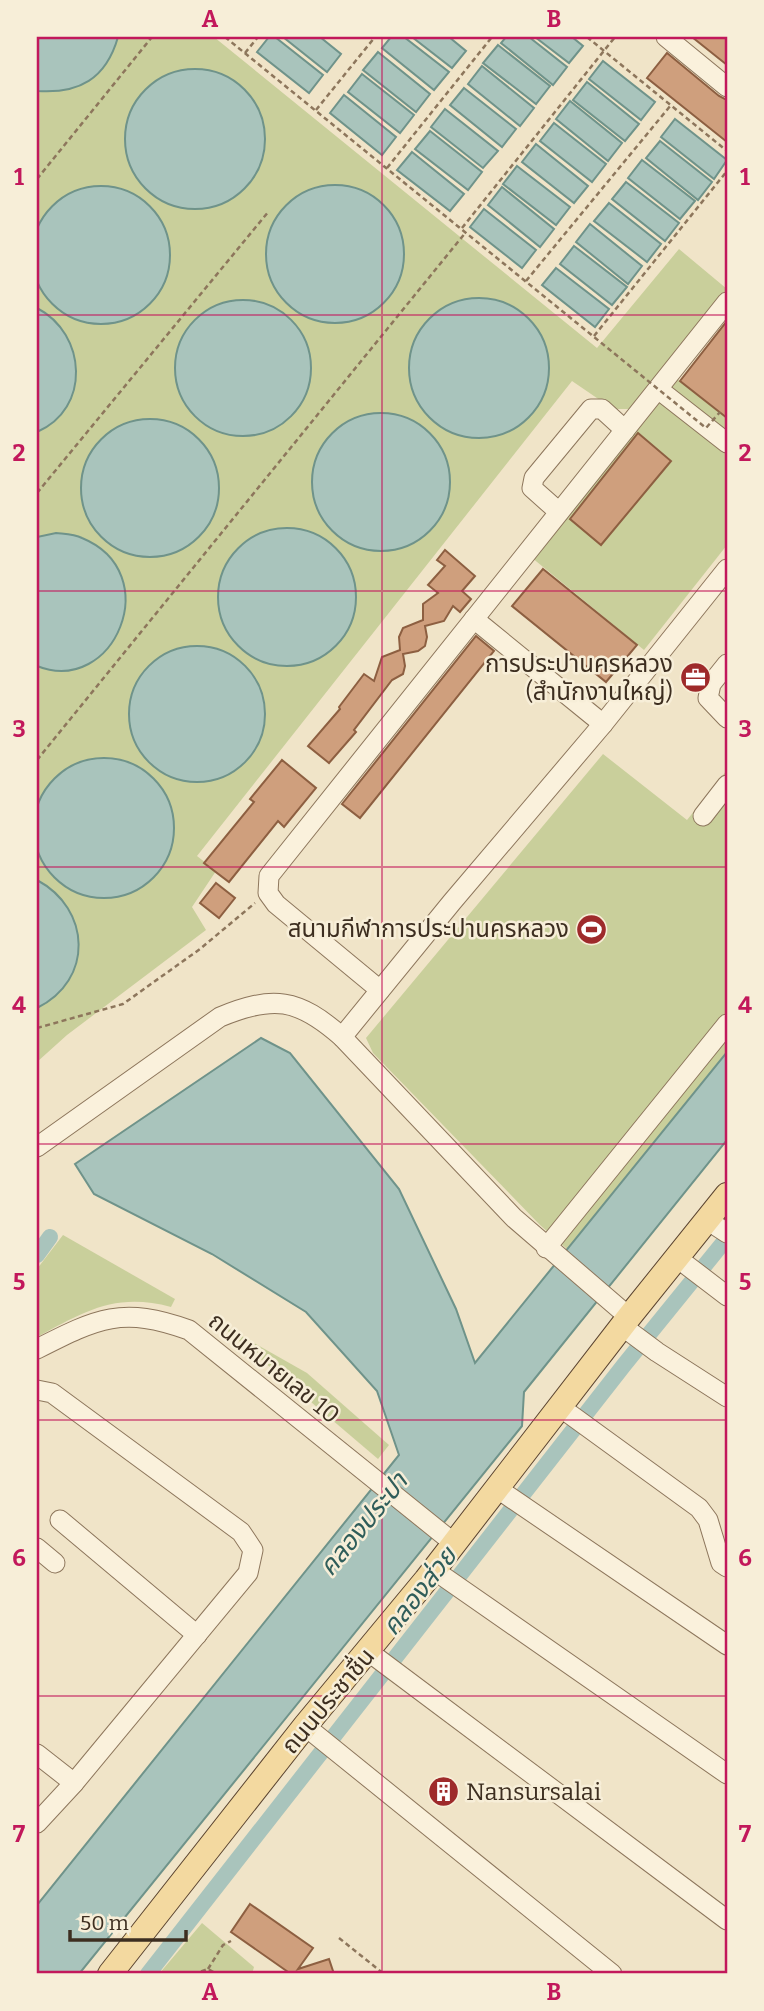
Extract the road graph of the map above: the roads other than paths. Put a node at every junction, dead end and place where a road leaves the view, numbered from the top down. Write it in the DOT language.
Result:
graph roads {
  1 [pos="666,37"];
  2 [pos="727,87"];
  3 [pos="727,302"];
  4 [pos="657,389"];
  5 [pos="625,430"];
  6 [pos="727,443"];
  7 [pos="559,512"];
  8 [pos="727,569"];
  9 [pos="474,619"];
  10 [pos="727,664"];
  11 [pos="727,718"];
  12 [pos="603,724"];
  13 [pos="727,785"];
  14 [pos="703,816"];
  15 [pos="380,990"];
  16 [pos="727,1024"];
  17 [pos="342,1037"];
  18 [pos="37,1147"];
  19 [pos="727,1195"];
  20 [pos="719,1228"];
  21 [pos="552,1252"];
  22 [pos="684,1263"];
  23 [pos="722,1292"];
  24 [pos="628,1326"];
  25 [pos="37,1349"];
  26 [pos="37,1390"];
  27 [pos="727,1397"];
  28 [pos="575,1419"];
  29 [pos="505,1493"];
  30 [pos="60,1520"];
  31 [pos="448,1539"];
  32 [pos="727,1567"];
  33 [pos="448,1580"];
  34 [pos="197,1635"];
  35 [pos="727,1645"];
  36 [pos="376,1656"];
  37 [pos="311,1730"];
  38 [pos="37,1754"];
  39 [pos="727,1774"];
  40 [pos="74,1783"];
  41 [pos="37,1823"];
  42 [pos="727,1920"];
  43 [pos="110,1974"];
  44 [pos="612,1974"];
  1 -- 2 [label="street"];
  3 -- 4 [label="street"];
  4 -- 5 [label="street"];
  4 -- 6 [label="street"];
  5 -- 7 [label="street"];
  5 -- 7 [label="street"];
  7 -- 9 [label="street"];
  8 -- 12 [label="street"];
  9 -- 12 [label="street"];
  9 -- 15 [label="street"];
  10 -- 11 [label="street"];
  12 -- 15 [label="street"];
  13 -- 14 [label="street"];
  15 -- 17 [label="street"];
  16 -- 21 [label="street"];
  17 -- 18 [label="street"];
  17 -- 21 [label="street"];
  19 -- 20 [label="main road, ถนนประชาชื่น"];
  20 -- 22 [label="main road, ถนนประชาชื่น"];
  21 -- 24 [label="street"];
  22 -- 23 [label="street"];
  22 -- 24 [label="main road, ถนนประชาชื่น"];
  24 -- 27 [label="street"];
  24 -- 28 [label="main road, ถนนประชาชื่น"];
  25 -- 31 [label="street, ถนนหมายเลข 10"];
  26 -- 34 [label="street"];
  28 -- 29 [label="main road, ถนนประชาชื่น"];
  28 -- 32 [label="street"];
  29 -- 31 [label="main road, ถนนประชาชื่น"];
  29 -- 35 [label="street"];
  30 -- 34 [label="street"];
  31 -- 33 [label="main road, ถนนประชาชื่น"];
  33 -- 36 [label="main road, ถนนประชาชื่น"];
  33 -- 39 [label="street"];
  34 -- 40 [label="street"];
  36 -- 37 [label="main road, ถนนประชาชื่น"];
  36 -- 42 [label="street"];
  37 -- 43 [label="main road, ถนนประชาชื่น"];
  37 -- 44 [label="street"];
  38 -- 40 [label="street"];
  40 -- 41 [label="street"];
}
